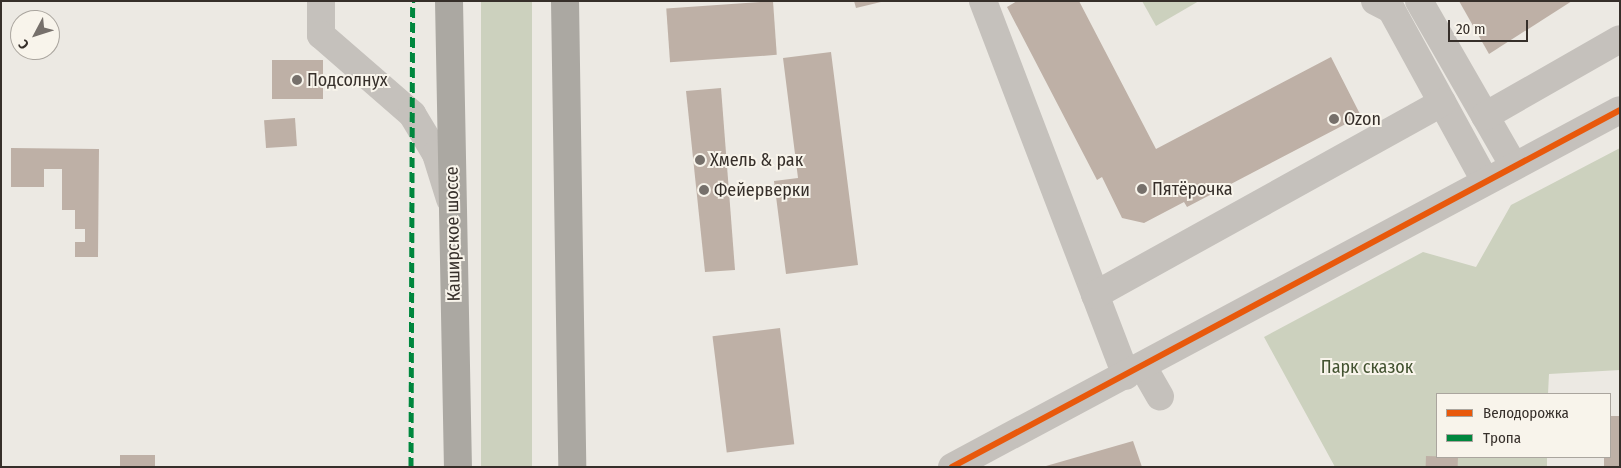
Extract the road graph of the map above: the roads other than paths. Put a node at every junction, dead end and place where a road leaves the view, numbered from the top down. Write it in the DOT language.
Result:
graph roads {
  1 [pos="320,1"];
  2 [pos="449,1"];
  3 [pos="565,1"];
  4 [pos="984,1"];
  5 [pos="1375,1"];
  6 [pos="1419,1"];
  7 [pos="1620,39"];
  8 [pos="1442,103"];
  9 [pos="1620,110"];
  10 [pos="1485,116"];
  11 [pos="1514,166"];
  12 [pos="1485,181"];
  13 [pos="453,209"];
  14 [pos="1095,295"];
  15 [pos="1135,372"];
  16 [pos="1160,396"];
  17 [pos="458,467"];
  18 [pos="572,467"];
  19 [pos="952,467"];
  1 -- 13 [label="street"];
  2 -- 13 [label="highway, Каширское шоссе"];
  3 -- 18 [label="highway"];
  4 -- 14 [label="street"];
  5 -- 8 [label="street"];
  6 -- 10 [label="street"];
  7 -- 10 [label="street"];
  8 -- 12 [label="street"];
  8 -- 14 [label="street"];
  9 -- 11 [label="street"];
  10 -- 11 [label="street"];
  11 -- 12 [label="street"];
  12 -- 15 [label="street"];
  13 -- 17 [label="highway, Каширское шоссе"];
  14 -- 15 [label="street"];
  15 -- 16 [label="street"];
  15 -- 19 [label="street"];
}
